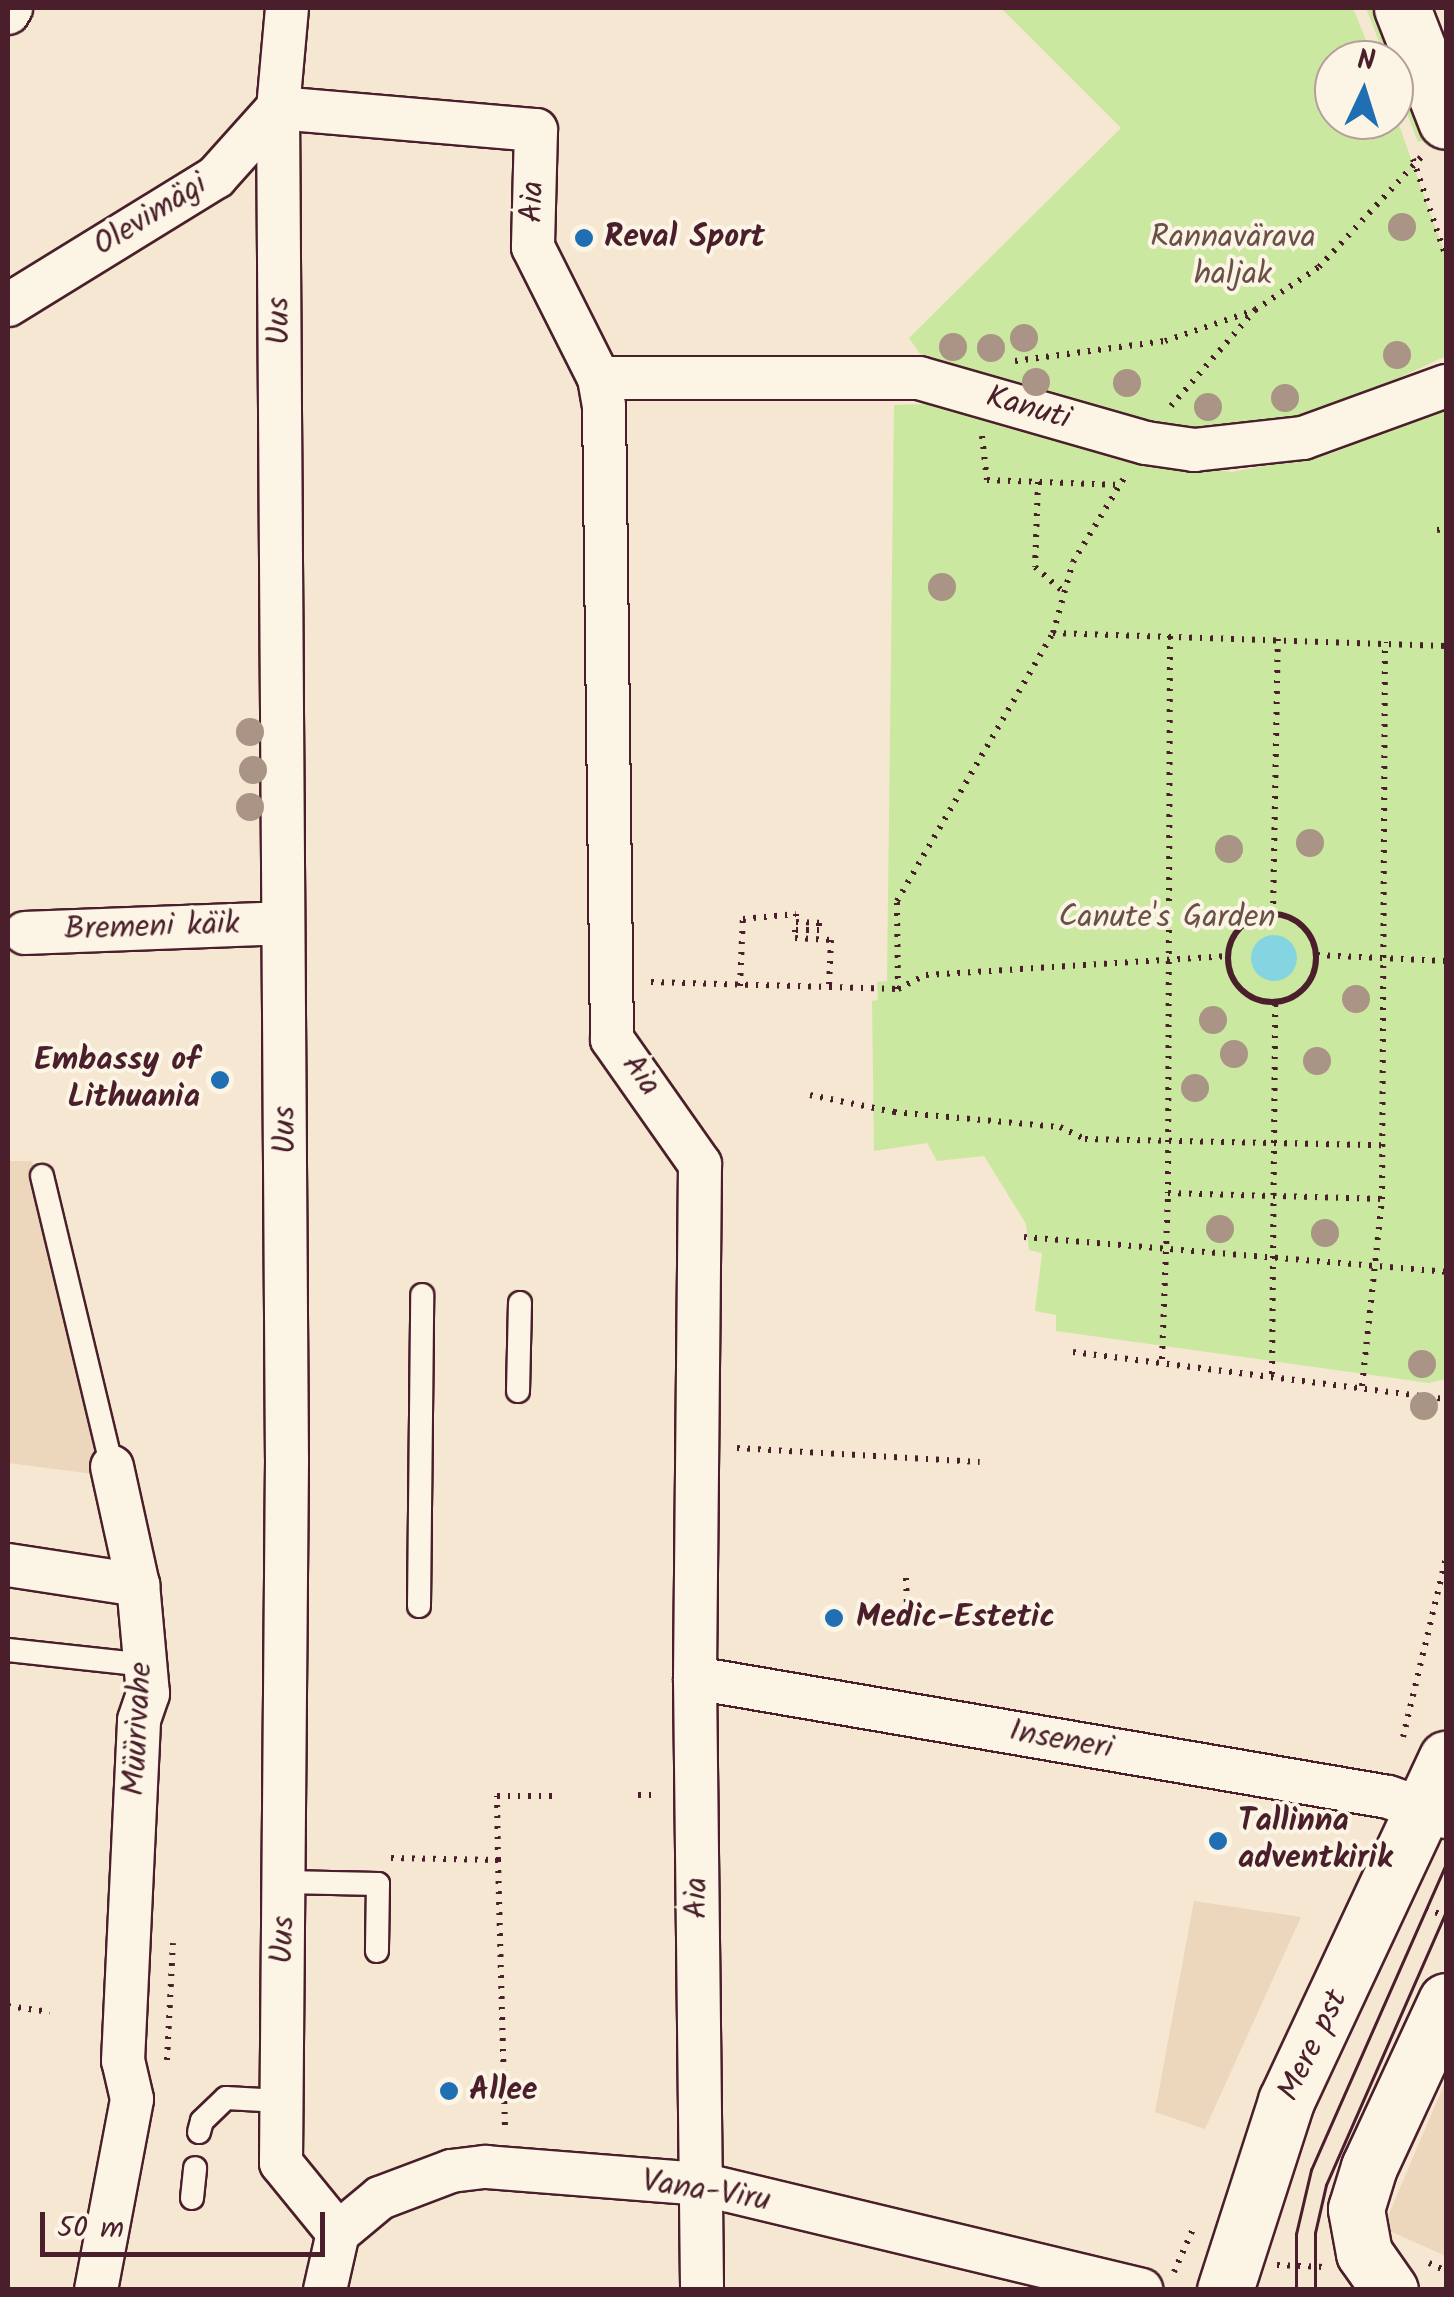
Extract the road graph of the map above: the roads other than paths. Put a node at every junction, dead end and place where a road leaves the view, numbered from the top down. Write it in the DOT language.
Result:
graph roads {
  1 [pos="287,8"];
  2 [pos="1402,8"];
  3 [pos="278,108"];
  4 [pos="1422,141"];
  5 [pos="8,305"];
  6 [pos="599,378"];
  7 [pos="1446,386"];
  8 [pos="280,922"];
  9 [pos="14,934"];
  10 [pos="42,1176"];
  11 [pos="422,1295"];
  12 [pos="520,1303"];
  13 [pos="518,1392"];
  14 [pos="112,1467"];
  15 [pos="8,1565"];
  16 [pos="138,1586"];
  17 [pos="419,1606"];
  18 [pos="8,1650"];
  19 [pos="146,1665"];
  20 [pos="695,1678"];
  21 [pos="1446,1759"];
  22 [pos="1435,1814"];
  23 [pos="285,1882"];
  24 [pos="377,1951"];
  25 [pos="1446,2001"];
  26 [pos="281,2101"];
  27 [pos="199,2132"];
  28 [pos="195,2168"];
  29 [pos="701,2184"];
  30 [pos="192,2198"];
  31 [pos="338,2233"];
  32 [pos="96,2290"];
  33 [pos="325,2290"];
  34 [pos="702,2290"];
  35 [pos="1142,2290"];
  36 [pos="1225,2290"];
  37 [pos="1390,2290"];
  1 -- 3 [label="street, Uus"];
  2 -- 4 [label="street"];
  3 -- 5 [label="street, Olevimägi"];
  3 -- 6 [label="street, Aia"];
  3 -- 8 [label="street, Uus"];
  6 -- 7 [label="street, Kanuti"];
  6 -- 20 [label="street, Aia"];
  8 -- 9 [label="street, Bremeni käik"];
  8 -- 23 [label="street, Uus"];
  10 -- 14 [label="lane, Müürivahe"];
  11 -- 17 [label="lane"];
  12 -- 13 [label="lane"];
  14 -- 16 [label="street, Müürivahe"];
  15 -- 16 [label="street"];
  16 -- 19 [label="street, Müürivahe"];
  18 -- 19 [label="lane"];
  19 -- 32 [label="street, Müürivahe"];
  20 -- 22 [label="street, Inseneri"];
  20 -- 29 [label="street, Aia"];
  21 -- 22 [label="street, Mere pst"];
  22 -- 36 [label="street, Mere pst"];
  23 -- 24 [label="lane"];
  23 -- 26 [label="street, Uus"];
  25 -- 37 [label="street"];
  26 -- 27 [label="lane"];
  26 -- 31 [label="street, Uus"];
  28 -- 30 [label="lane"];
  29 -- 31 [label="street, Vana-Viru"];
  29 -- 34 [label="street, Aia"];
  29 -- 35 [label="street, Vana-Viru"];
  31 -- 33 [label="street"];
}
